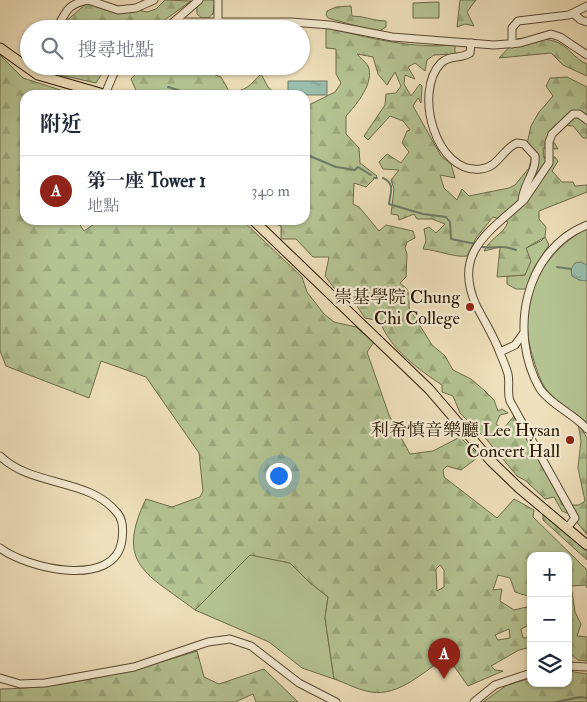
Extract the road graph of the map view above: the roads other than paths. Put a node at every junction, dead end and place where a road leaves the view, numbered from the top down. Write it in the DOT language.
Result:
graph roads {
  1 [pos="88,0"];
  2 [pos="154,0"];
  3 [pos="218,0"];
  4 [pos="71,2"];
  5 [pos="197,2"];
  6 [pos="587,6"];
  7 [pos="574,14"];
  8 [pos="61,20"];
  9 [pos="175,20"];
  10 [pos="201,20"];
  11 [pos="218,20"];
  12 [pos="587,22"];
  13 [pos="310,24"];
  14 [pos="471,43"];
  15 [pos="512,44"];
  16 [pos="0,48"];
  17 [pos="587,55"];
  18 [pos="20,62"];
  19 [pos="41,75"];
  20 [pos="114,75"];
  21 [pos="87,90"];
  22 [pos="108,90"];
  23 [pos="587,120"];
  24 [pos="522,202"];
  25 [pos="258,225"];
  26 [pos="587,225"];
  27 [pos="523,334"];
  28 [pos="515,345"];
  29 [pos="526,350"];
  30 [pos="500,352"];
  31 [pos="587,428"];
  32 [pos="0,456"];
  33 [pos="567,528"];
  34 [pos="587,545"];
  35 [pos="0,548"];
  36 [pos="572,666"];
  37 [pos="587,666"];
  38 [pos="527,674"];
  39 [pos="0,678"];
  40 [pos="336,702"];
  41 [pos="474,702"];
  1 -- 2 [label="street"];
  1 -- 4 [label="street"];
  3 -- 11 [label="street"];
  4 -- 8 [label="street"];
  5 -- 9 [label="street"];
  5 -- 10 [label="street"];
  6 -- 7 [label="street"];
  7 -- 12 [label="street"];
  7 -- 15 [label="street"];
  13 -- 14 [label="street"];
  14 -- 15 [label="street"];
  14 -- 24 [label="street"];
  15 -- 17 [label="street"];
  16 -- 18 [label="main road"];
  19 -- 21 [label="main road"];
  20 -- 22 [label="street"];
  23 -- 24 [label="street"];
  24 -- 30 [label="street"];
  25 -- 33 [label="main road"];
  26 -- 27 [label="street"];
  27 -- 28 [label="street"];
  27 -- 29 [label="street"];
  28 -- 29 [label="street"];
  28 -- 30 [label="street"];
  29 -- 31 [label="street"];
  30 -- 33 [label="street"];
  32 -- 35 [label="street"];
  33 -- 34 [label="main road"];
  36 -- 37 [label="street"];
  38 -- 41 [label="street"];
  39 -- 40 [label="street"];
}
